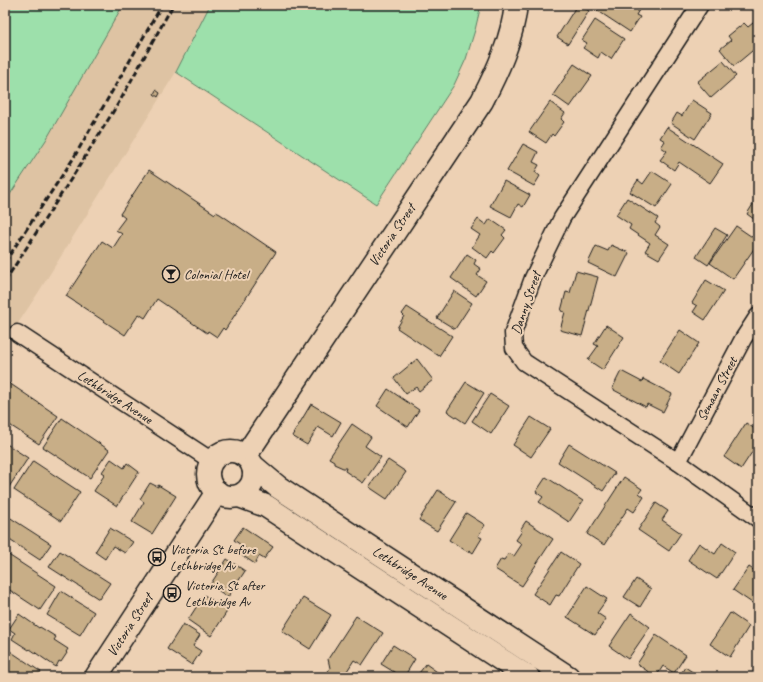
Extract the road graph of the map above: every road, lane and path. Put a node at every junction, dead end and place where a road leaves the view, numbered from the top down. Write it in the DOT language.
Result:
graph roads {
  1 [pos="516,5"];
  2 [pos="700,5"];
  3 [pos="758,316"];
  4 [pos="17,334"];
  5 [pos="212,461"];
  6 [pos="249,461"];
  7 [pos="678,462"];
  8 [pos="217,492"];
  9 [pos="239,496"];
  10 [pos="758,519"];
  11 [pos="96,677"];
  12 [pos="528,677"];
  13 [pos="568,677"];
  1 -- 6 [label="street, Victoria Street"];
  2 -- 7 [label="street, Danny Street"];
  3 -- 7 [label="street, Semaan Street"];
  4 -- 5 [label="street, Lethbridge Avenue"];
  5 -- 6 [label="street"];
  5 -- 8 [label="street"];
  6 -- 9 [label="street"];
  6 -- 13 [label="street, Lethbridge Avenue"];
  7 -- 10 [label="street, Danny Street"];
  8 -- 9 [label="street"];
  8 -- 11 [label="street, Victoria Street"];
  9 -- 12 [label="street, Lethbridge Avenue"];
}
